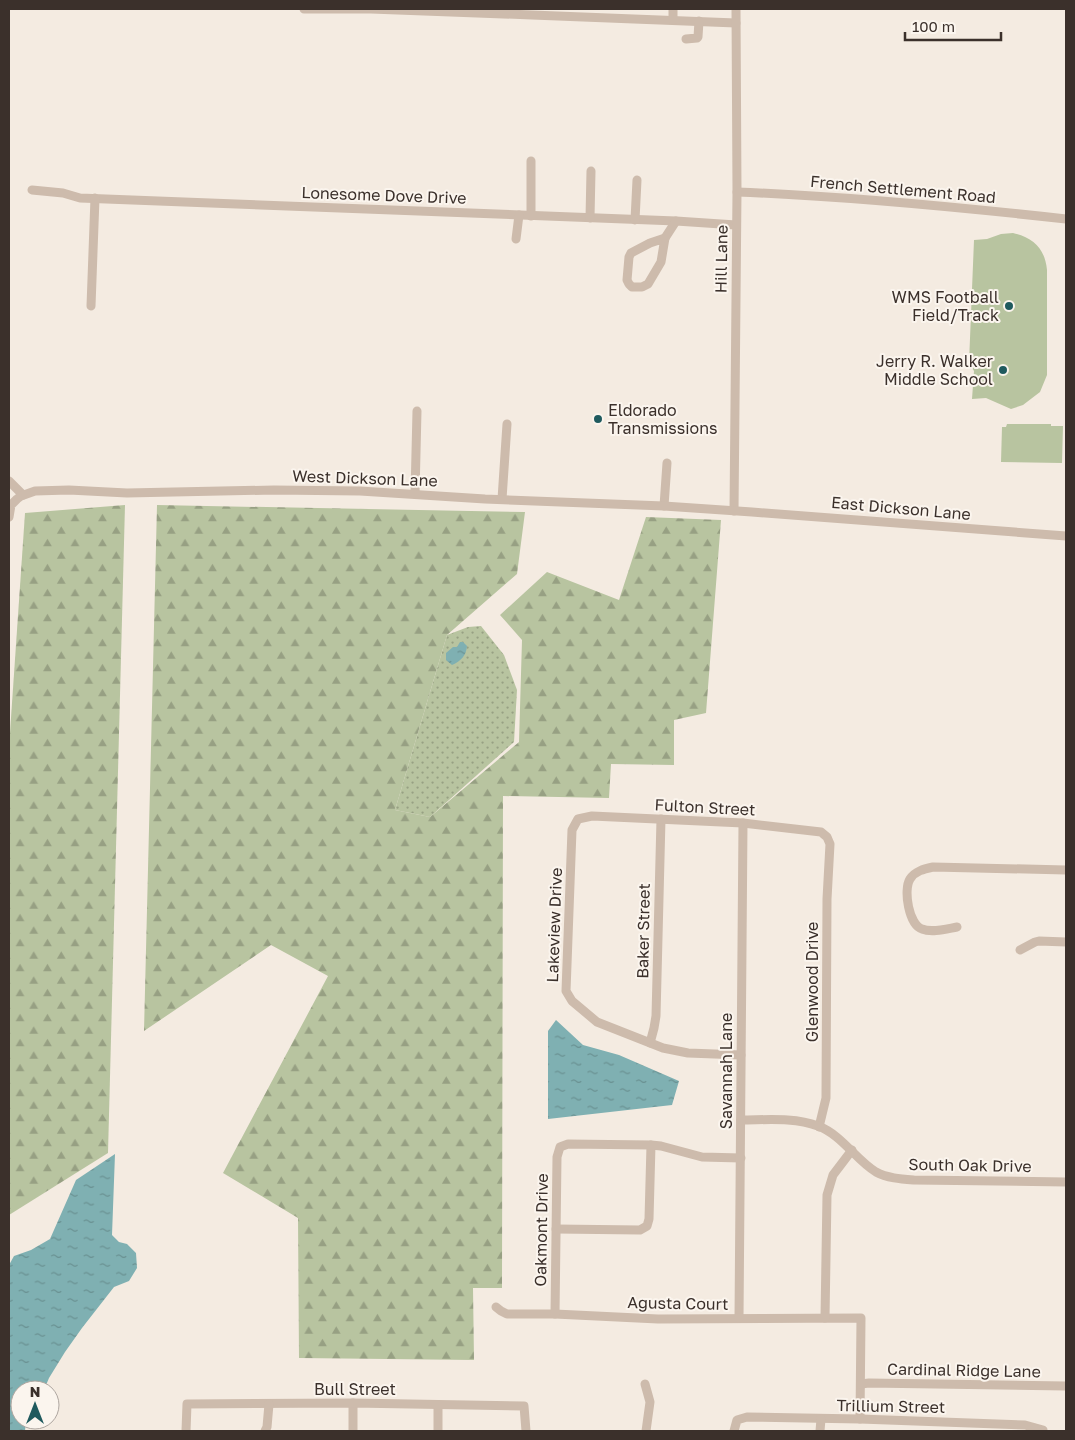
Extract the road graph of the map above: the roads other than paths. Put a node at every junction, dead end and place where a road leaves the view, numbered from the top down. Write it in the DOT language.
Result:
graph roads {
  1 [pos="304,9"];
  2 [pos="673,9"];
  3 [pos="736,9"];
  4 [pos="673,20"];
  5 [pos="699,21"];
  6 [pos="736,23"];
  7 [pos="686,39"];
  8 [pos="531,160"];
  9 [pos="591,171"];
  10 [pos="637,180"];
  11 [pos="32,190"];
  12 [pos="737,192"];
  13 [pos="94,198"];
  14 [pos="519,215"];
  15 [pos="531,216"];
  16 [pos="590,218"];
  17 [pos="1066,219"];
  18 [pos="635,220"];
  19 [pos="676,221"];
  20 [pos="736,225"];
  21 [pos="665,238"];
  22 [pos="516,239"];
  23 [pos="92,306"];
  24 [pos="416,411"];
  25 [pos="508,424"];
  26 [pos="667,463"];
  27 [pos="9,481"];
  28 [pos="415,494"];
  29 [pos="23,495"];
  30 [pos="502,499"];
  31 [pos="664,506"];
  32 [pos="734,510"];
  33 [pos="9,517"];
  34 [pos="1066,536"];
  35 [pos="578,819"];
  36 [pos="661,820"];
  37 [pos="743,823"];
  38 [pos="827,837"];
  39 [pos="1066,870"];
  40 [pos="957,927"];
  41 [pos="1066,942"];
  42 [pos="1020,950"];
  43 [pos="650,1043"];
  44 [pos="740,1055"];
  45 [pos="741,1120"];
  46 [pos="819,1126"];
  47 [pos="651,1145"];
  48 [pos="852,1150"];
  49 [pos="741,1158"];
  50 [pos="1066,1182"];
  51 [pos="556,1229"];
  52 [pos="496,1307"];
  53 [pos="555,1314"];
  54 [pos="740,1318"];
  55 [pos="825,1318"];
  56 [pos="645,1384"];
  57 [pos="861,1384"];
  58 [pos="1066,1386"];
  59 [pos="353,1403"];
  60 [pos="269,1404"];
  61 [pos="438,1405"];
  62 [pos="821,1419"];
  63 [pos="860,1419"];
  64 [pos="1043,1430"];
  65 [pos="186,1431"];
  66 [pos="265,1431"];
  67 [pos="353,1431"];
  68 [pos="438,1431"];
  69 [pos="526,1431"];
  70 [pos="646,1431"];
  71 [pos="734,1431"];
  72 [pos="820,1431"];
  1 -- 4 [label="street"];
  2 -- 4 [label="street"];
  3 -- 6 [label="street, Hill Lane"];
  4 -- 5 [label="street"];
  5 -- 6 [label="street"];
  5 -- 7 [label="street"];
  6 -- 12 [label="street, Hill Lane"];
  8 -- 15 [label="street"];
  9 -- 16 [label="street"];
  10 -- 18 [label="street"];
  11 -- 13 [label="street, Lonesome Dove Drive"];
  12 -- 17 [label="street, French Settlement Road"];
  12 -- 20 [label="street, Hill Lane"];
  13 -- 14 [label="street, Lonesome Dove Drive"];
  13 -- 23 [label="street"];
  14 -- 15 [label="street, Lonesome Dove Drive"];
  14 -- 22 [label="street"];
  15 -- 16 [label="street, Lonesome Dove Drive"];
  16 -- 18 [label="street, Lonesome Dove Drive"];
  18 -- 19 [label="street, Lonesome Dove Drive"];
  19 -- 20 [label="street, Lonesome Dove Drive"];
  19 -- 21 [label="street"];
  20 -- 32 [label="street, Hill Lane"];
  21 -- 21 [label="street"];
  24 -- 28 [label="street"];
  25 -- 30 [label="street"];
  26 -- 31 [label="street"];
  27 -- 29 [label="street"];
  28 -- 29 [label="street, West Dickson Lane"];
  28 -- 30 [label="street, West Dickson Lane"];
  29 -- 33 [label="street"];
  30 -- 31 [label="street, West Dickson Lane"];
  31 -- 32 [label="street, West Dickson Lane"];
  32 -- 34 [label="street, East Dickson Lane"];
  35 -- 36 [label="street, Fulton Street"];
  35 -- 43 [label="street, Lakeview Drive"];
  36 -- 37 [label="street, Fulton Street"];
  36 -- 43 [label="street, Baker Street"];
  37 -- 38 [label="street, Fulton Street"];
  37 -- 44 [label="street, Savannah Lane"];
  38 -- 46 [label="street, Glenwood Drive"];
  39 -- 40 [label="street"];
  41 -- 42 [label="street"];
  43 -- 44 [label="street, Lakeview Drive"];
  44 -- 45 [label="street, Savannah Lane"];
  45 -- 46 [label="street, South Oak Drive"];
  45 -- 49 [label="street, Savannah Lane"];
  46 -- 48 [label="street, South Oak Drive"];
  47 -- 49 [label="street"];
  47 -- 51 [label="street"];
  47 -- 51 [label="street, Oakmont Drive"];
  48 -- 50 [label="street, South Oak Drive"];
  48 -- 55 [label="street"];
  49 -- 54 [label="street, Savannah Lane"];
  51 -- 53 [label="street, Oakmont Drive"];
  52 -- 53 [label="street, Agusta Court"];
  53 -- 54 [label="street, Agusta Court"];
  54 -- 55 [label="street, Agusta Court"];
  55 -- 57 [label="street, Agusta Court"];
  56 -- 70 [label="street"];
  57 -- 58 [label="street, Cardinal Ridge Lane"];
  57 -- 63 [label="street"];
  59 -- 60 [label="street, Bull Street"];
  59 -- 61 [label="street, Bull Street"];
  59 -- 67 [label="street"];
  60 -- 65 [label="street, Bull Street"];
  60 -- 66 [label="street"];
  61 -- 68 [label="street"];
  61 -- 69 [label="street, Bull Street"];
  62 -- 63 [label="street, Trillium Street"];
  62 -- 71 [label="street, Trillium Street"];
  62 -- 72 [label="street"];
  63 -- 64 [label="street, Trillium Street"];
}
